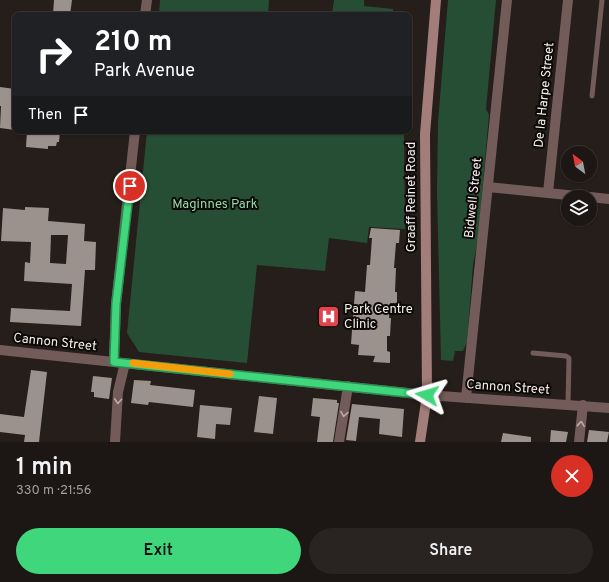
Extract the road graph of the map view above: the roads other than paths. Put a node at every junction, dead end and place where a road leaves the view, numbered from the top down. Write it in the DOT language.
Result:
graph roads {
  1 [pos="147,0"];
  2 [pos="436,0"];
  3 [pos="507,0"];
  4 [pos="568,0"];
  5 [pos="602,0"];
  6 [pos="146,12"];
  7 [pos="592,96"];
  8 [pos="135,134"];
  9 [pos="488,187"];
  10 [pos="548,193"];
  11 [pos="561,194"];
  12 [pos="597,198"];
  13 [pos="609,199"];
  14 [pos="0,350"];
  15 [pos="533,353"];
  16 [pos="114,362"];
  17 [pos="125,363"];
  18 [pos="348,386"];
  19 [pos="427,395"];
  20 [pos="466,398"];
  21 [pos="568,404"];
  22 [pos="583,405"];
  23 [pos="609,408"];
  24 [pos="115,442"];
  25 [pos="339,442"];
  26 [pos="420,442"];
  27 [pos="579,442"];
  1 -- 6 [label="street"];
  2 -- 19 [label="main road, Graaff Reinet Road"];
  3 -- 9 [label="street, Bidwell Street"];
  4 -- 10 [label="street, De la Harpe Street"];
  5 -- 7 [label="lane"];
  8 -- 16 [label="street"];
  9 -- 10 [label="street"];
  9 -- 20 [label="street, Bidwell Street"];
  10 -- 11 [label="street"];
  12 -- 13 [label="street"];
  14 -- 16 [label="street, Cannon Street"];
  15 -- 21 [label="lane"];
  16 -- 17 [label="street, Cannon Street"];
  17 -- 18 [label="street, Cannon Street"];
  17 -- 24 [label="street, one-way"];
  18 -- 19 [label="street, Cannon Street"];
  18 -- 25 [label="street, one-way"];
  19 -- 20 [label="street, Cannon Street"];
  19 -- 26 [label="main road, Graaff Reinet Road"];
  20 -- 21 [label="street, Cannon Street"];
  21 -- 22 [label="street, Cannon Street"];
  22 -- 23 [label="street, Cannon Street"];
  27 -- 22 [label="street, one-way"];
}
